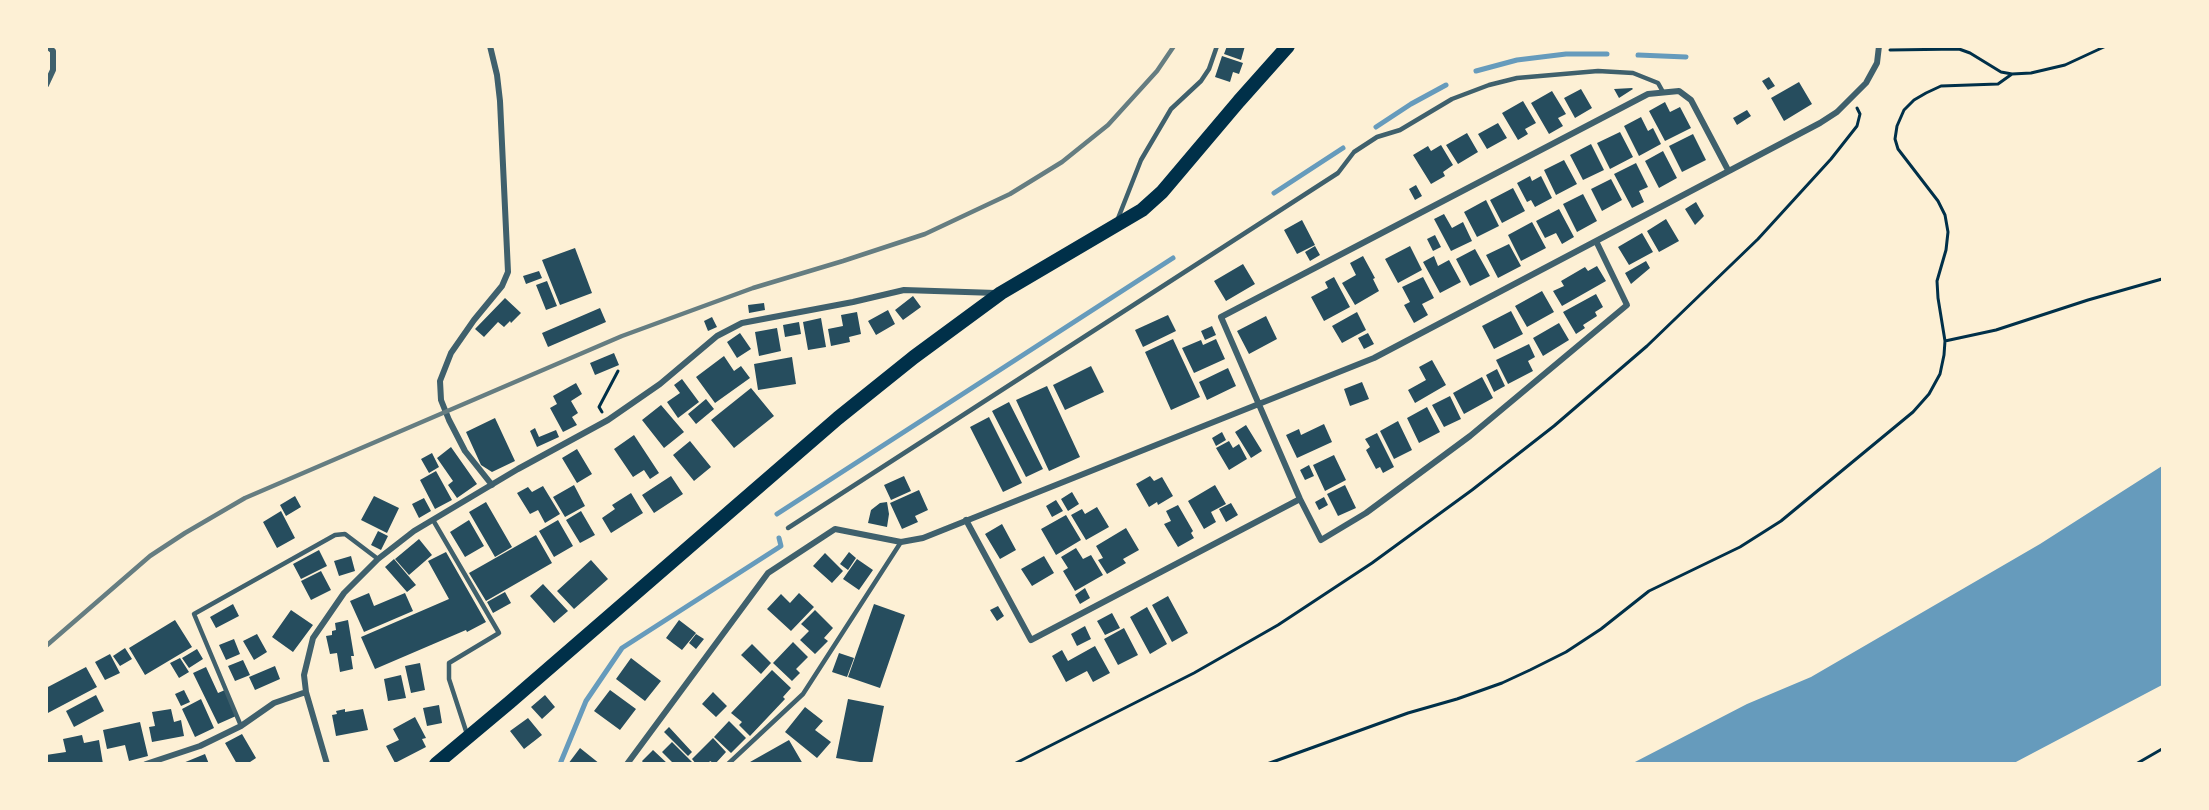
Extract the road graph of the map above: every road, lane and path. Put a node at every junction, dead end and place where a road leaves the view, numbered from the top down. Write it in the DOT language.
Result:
graph roads {
  1 [pos="47,46"];
  2 [pos="490,46"];
  3 [pos="1217,46"];
  4 [pos="1288,46"];
  5 [pos="2098,46"];
  6 [pos="2106,46"];
  7 [pos="1879,48"];
  8 [pos="2091,52"];
  9 [pos="2012,74"];
  10 [pos="46,85"];
  11 [pos="1663,92"];
  12 [pos="1853,98"];
  13 [pos="1728,171"];
  14 [pos="1115,226"];
  15 [pos="1596,241"];
  16 [pos="2163,279"];
  17 [pos="1001,293"];
  18 [pos="1945,341"];
  19 [pos="618,371"];
  20 [pos="1258,404"];
  21 [pos="603,413"];
  22 [pos="492,485"];
  23 [pos="1300,499"];
  24 [pos="433,520"];
  25 [pos="966,520"];
  26 [pos="788,528"];
  27 [pos="901,542"];
  28 [pos="378,559"];
  29 [pos="306,692"];
  30 [pos="241,726"];
  31 [pos="468,737"];
  32 [pos="2163,749"];
  33 [pos="440,762"];
  34 [pos="147,764"];
  35 [pos="327,764"];
  36 [pos="627,764"];
  37 [pos="728,764"];
  38 [pos="1014,764"];
  39 [pos="1267,764"];
  40 [pos="2136,764"];
  1 -- 10 [label="street"];
  2 -- 22 [label="street"];
  3 -- 14 [label="lane"];
  4 -- 14 [label="highway"];
  5 -- 8 [label="path"];
  6 -- 8 [label="path"];
  7 -- 9 [label="path"];
  7 -- 12 [label="street"];
  8 -- 9 [label="path"];
  9 -- 18 [label="path"];
  11 -- 13 [label="street"];
  11 -- 20 [label="street"];
  11 -- 26 [label="lane"];
  12 -- 13 [label="street"];
  12 -- 38 [label="path"];
  13 -- 15 [label="street"];
  14 -- 17 [label="highway"];
  15 -- 20 [label="street"];
  15 -- 23 [label="street"];
  16 -- 18 [label="path"];
  17 -- 22 [label="street"];
  17 -- 31 [label="highway"];
  18 -- 39 [label="path"];
  19 -- 21 [label="path"];
  20 -- 23 [label="street"];
  20 -- 25 [label="street"];
  22 -- 24 [label="street"];
  23 -- 25 [label="street"];
  24 -- 28 [label="street"];
  24 -- 31 [label="lane"];
  25 -- 27 [label="street"];
  27 -- 36 [label="street"];
  27 -- 37 [label="lane"];
  28 -- 29 [label="street"];
  28 -- 30 [label="lane"];
  29 -- 30 [label="street"];
  29 -- 35 [label="street"];
  30 -- 34 [label="street"];
  31 -- 33 [label="highway"];
  32 -- 40 [label="path"];
}
